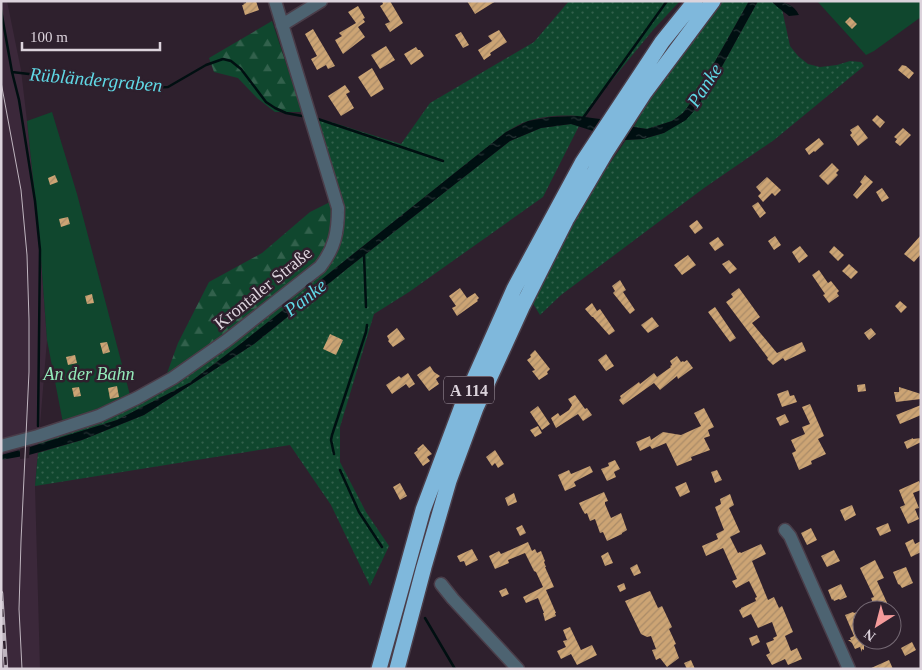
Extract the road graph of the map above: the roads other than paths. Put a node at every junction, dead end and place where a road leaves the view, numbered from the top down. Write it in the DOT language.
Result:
graph roads {
  1 [pos="275,1"];
  2 [pos="321,1"];
  3 [pos="695,1"];
  4 [pos="713,1"];
  5 [pos="282,25"];
  6 [pos="612,129"];
  7 [pos="1,446"];
  8 [pos="785,530"];
  9 [pos="441,584"];
  10 [pos="379,669"];
  11 [pos="397,669"];
  12 [pos="518,669"];
  13 [pos="849,669"];
  1 -- 5 [label="street, Krontaler Straße"];
  2 -- 5 [label="street"];
  3 -- 6 [label="highway, A 114"];
  4 -- 6 [label="highway, A 114"];
  5 -- 7 [label="street, Krontaler Straße"];
  6 -- 10 [label="highway, A 114"];
  6 -- 11 [label="highway, A 114"];
  8 -- 13 [label="street"];
  9 -- 12 [label="street"];
}
